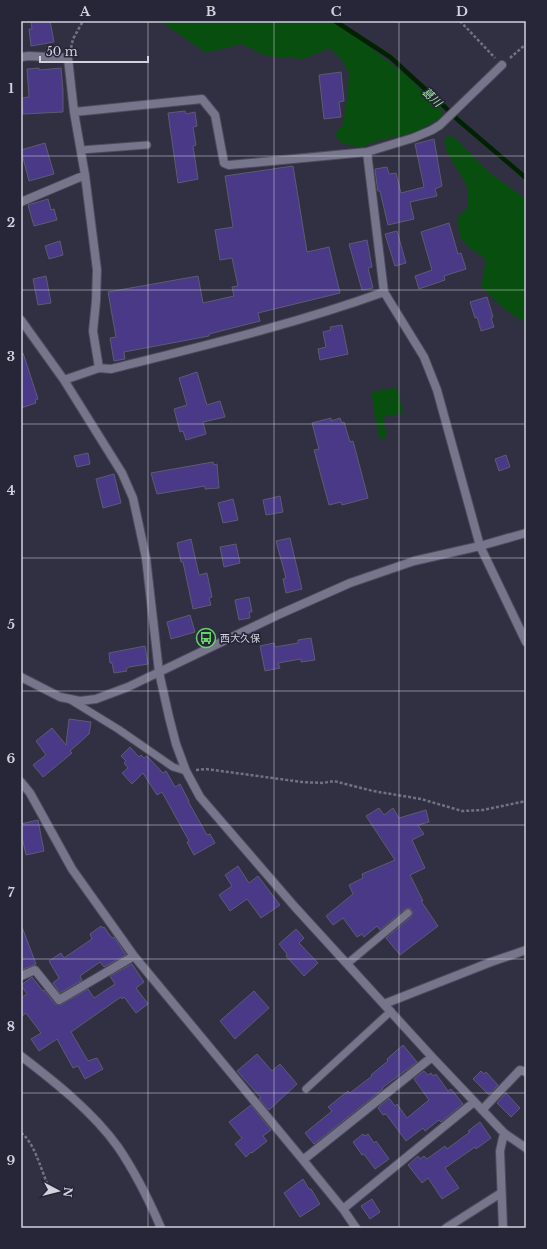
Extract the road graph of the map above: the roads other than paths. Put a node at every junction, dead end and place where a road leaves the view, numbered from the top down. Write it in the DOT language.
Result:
graph roads {
  1 [pos="21,56"];
  2 [pos="502,65"];
  3 [pos="74,112"];
  4 [pos="147,145"];
  5 [pos="81,150"];
  6 [pos="367,152"];
  7 [pos="85,175"];
  8 [pos="21,202"];
  9 [pos="384,292"];
  10 [pos="21,320"];
  11 [pos="99,368"];
  12 [pos="64,380"];
  13 [pos="526,533"];
  14 [pos="480,546"];
  15 [pos="526,642"];
  16 [pos="159,672"];
  17 [pos="21,677"];
  18 [pos="68,699"];
  19 [pos="186,770"];
  20 [pos="21,782"];
  21 [pos="408,913"];
  22 [pos="526,950"];
  23 [pos="134,956"];
  24 [pos="348,963"];
  25 [pos="21,976"];
  26 [pos="384,1004"];
  27 [pos="390,1011"];
  28 [pos="21,1056"];
  29 [pos="432,1057"];
  30 [pos="526,1072"];
  31 [pos="306,1089"];
  32 [pos="474,1102"];
  33 [pos="482,1110"];
  34 [pos="504,1133"];
  35 [pos="526,1148"];
  36 [pos="303,1160"];
  37 [pos="501,1193"];
  38 [pos="343,1209"];
  39 [pos="160,1228"];
  40 [pos="356,1228"];
  41 [pos="446,1228"];
  42 [pos="503,1228"];
  1 -- 3 [label="street"];
  2 -- 6 [label="street"];
  3 -- 5 [label="street"];
  3 -- 6 [label="street"];
  4 -- 5 [label="lane"];
  5 -- 7 [label="street"];
  6 -- 9 [label="street"];
  7 -- 8 [label="street"];
  7 -- 11 [label="street"];
  9 -- 11 [label="street"];
  9 -- 14 [label="street"];
  10 -- 12 [label="street"];
  11 -- 12 [label="street"];
  12 -- 16 [label="street"];
  13 -- 14 [label="street"];
  14 -- 15 [label="street"];
  14 -- 16 [label="street"];
  16 -- 18 [label="street"];
  16 -- 19 [label="street"];
  17 -- 18 [label="street"];
  18 -- 19 [label="lane"];
  19 -- 24 [label="street"];
  20 -- 23 [label="street"];
  21 -- 24 [label="lane"];
  22 -- 26 [label="street"];
  23 -- 25 [label="street"];
  23 -- 36 [label="street"];
  24 -- 26 [label="street"];
  26 -- 27 [label="street"];
  27 -- 29 [label="street"];
  27 -- 31 [label="lane"];
  28 -- 39 [label="street"];
  29 -- 32 [label="street"];
  29 -- 36 [label="street"];
  30 -- 33 [label="street"];
  32 -- 33 [label="street"];
  32 -- 38 [label="street"];
  33 -- 34 [label="street"];
  34 -- 35 [label="street"];
  34 -- 37 [label="street"];
  36 -- 38 [label="street"];
  37 -- 41 [label="street"];
  37 -- 42 [label="street"];
  38 -- 40 [label="street"];
}
